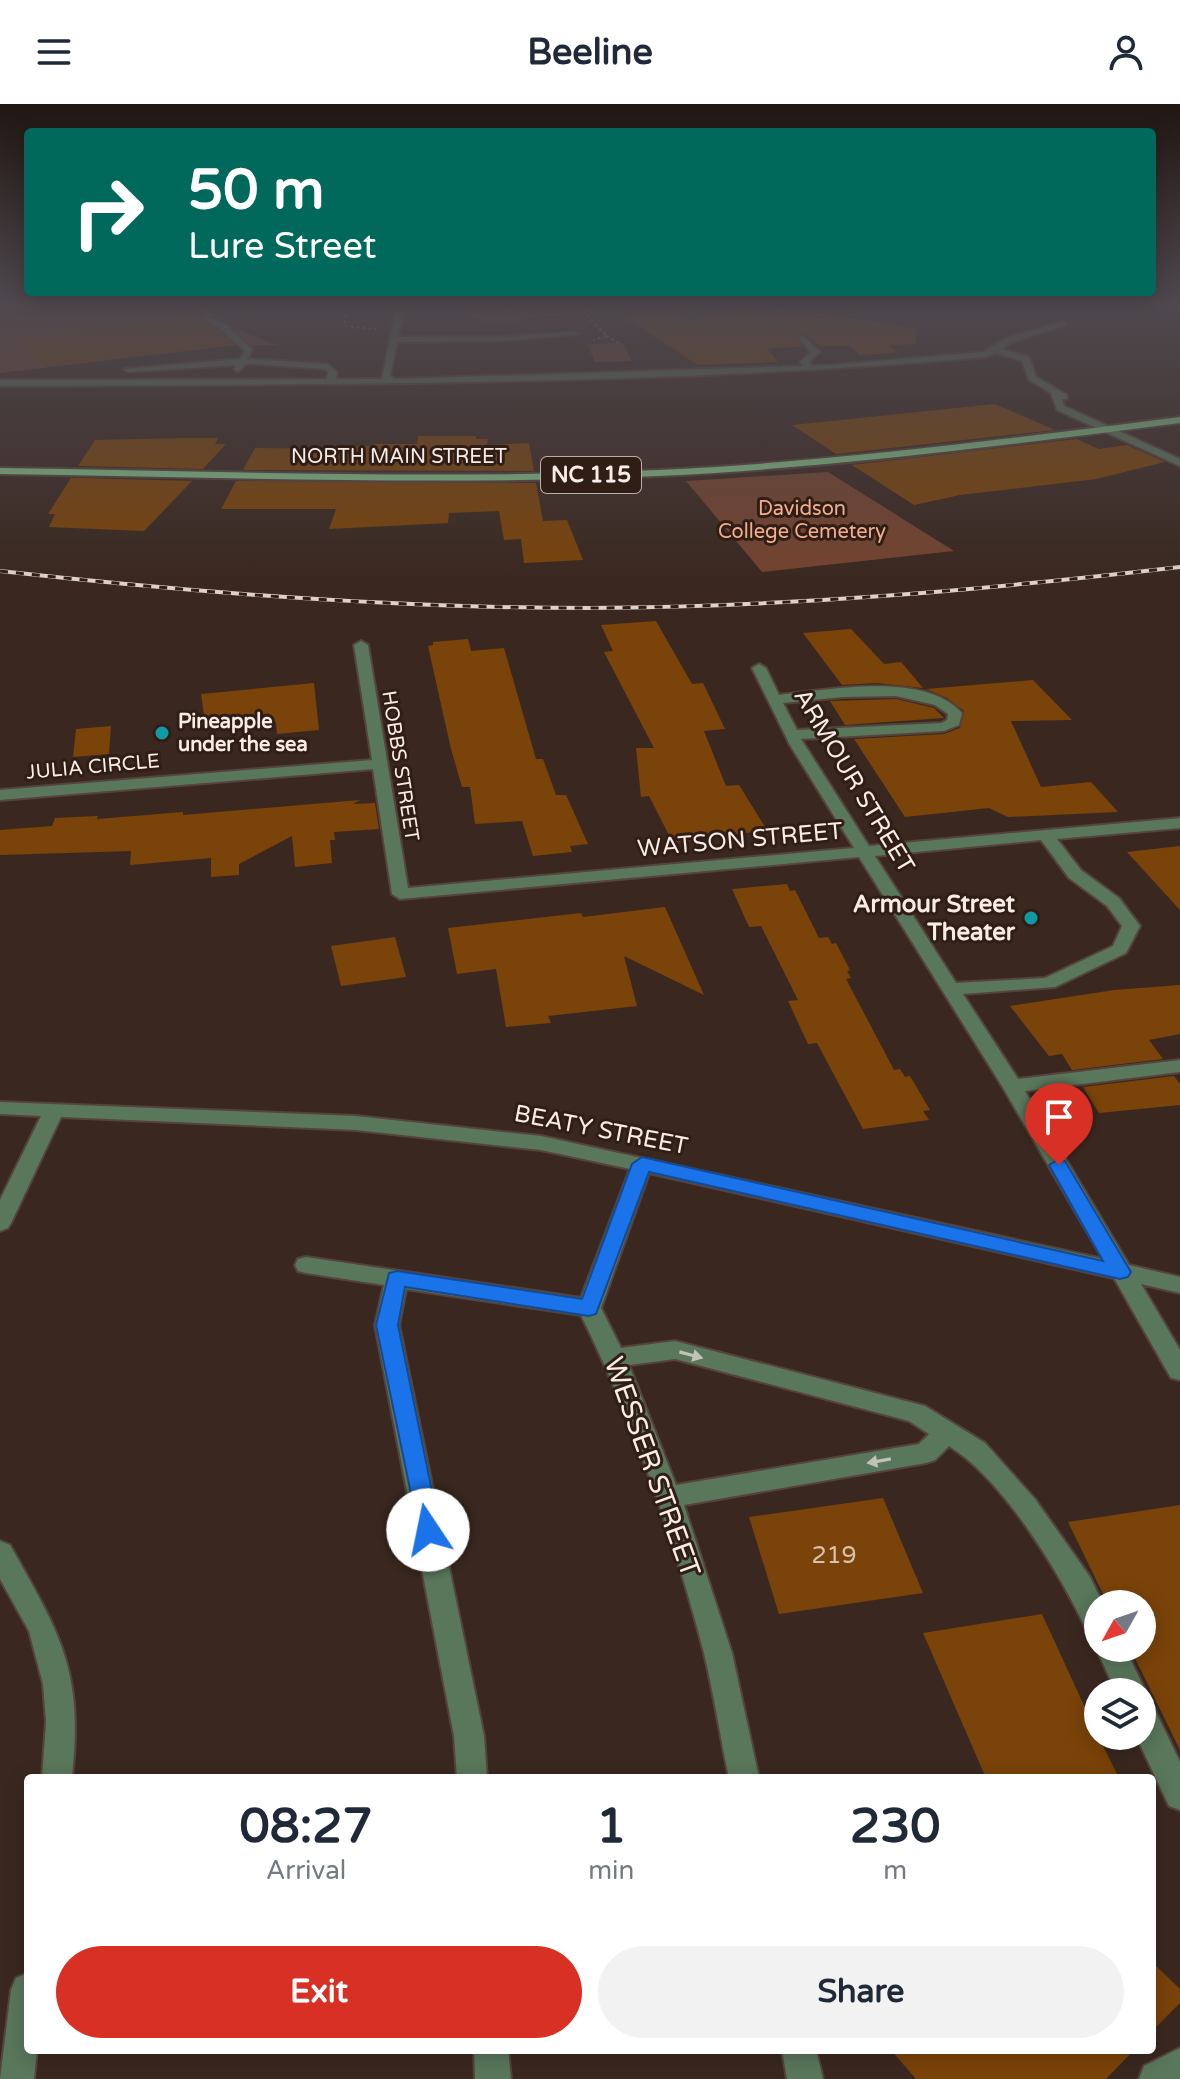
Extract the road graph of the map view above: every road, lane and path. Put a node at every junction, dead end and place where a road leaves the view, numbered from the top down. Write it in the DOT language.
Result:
graph roads {
  1 [pos="1056,395"];
  2 [pos="1062,395"];
  3 [pos="1075,401"];
  4 [pos="1102,414"];
  5 [pos="1180,420"];
  6 [pos="1111,429"];
  7 [pos="1180,463"];
  8 [pos="0,471"];
  9 [pos="361,645"];
  10 [pos="759,668"];
  11 [pos="775,700"];
  12 [pos="793,735"];
  13 [pos="380,764"];
  14 [pos="0,795"];
  15 [pos="1180,823"];
  16 [pos="1046,836"];
  17 [pos="866,853"];
  18 [pos="400,894"];
  19 [pos="952,989"];
  20 [pos="1180,1066"];
  21 [pos="1012,1086"];
  22 [pos="0,1108"];
  23 [pos="54,1110"];
  24 [pos="642,1164"];
  25 [pos="0,1223"];
  26 [pos="306,1265"];
  27 [pos="1120,1272"];
  28 [pos="397,1278"];
  29 [pos="1180,1285"];
  30 [pos="589,1308"];
  31 [pos="614,1358"];
  32 [pos="1180,1371"];
  33 [pos="948,1432"];
  34 [pos="668,1497"];
  35 [pos="0,1553"];
  36 [pos="1084,1594"];
  37 [pos="1156,1745"];
  38 [pos="58,1774"];
  39 [pos="472,1774"];
  40 [pos="743,1774"];
  41 [pos="1180,1795"];
  42 [pos="24,2020"];
  43 [pos="491,2054"];
  44 [pos="800,2054"];
  45 [pos="1180,2066"];
  46 [pos="16,2079"];
  47 [pos="493,2079"];
  48 [pos="805,2079"];
  49 [pos="1157,2079"];
  1 -- 6 [label="street"];
  2 -- 3 [label="street"];
  4 -- 6 [label="street"];
  5 -- 6 [label="main road, NORTH MAIN STREET / NC 115"];
  6 -- 7 [label="street"];
  6 -- 8 [label="main road, NORTH MAIN STREET / NC 115"];
  9 -- 13 [label="street, HOBBS STREET"];
  10 -- 11 [label="street, ARMOUR STREET"];
  11 -- 12 [label="street, ARMOUR STREET"];
  11 -- 12 [label="street"];
  12 -- 17 [label="street, ARMOUR STREET"];
  13 -- 14 [label="street, JULIA CIRCLE"];
  13 -- 18 [label="street, HOBBS STREET"];
  15 -- 16 [label="street, WATSON STREET"];
  16 -- 17 [label="street, WATSON STREET"];
  16 -- 19 [label="street"];
  17 -- 18 [label="street, WATSON STREET"];
  17 -- 19 [label="street, ARMOUR STREET"];
  19 -- 21 [label="street, ARMOUR STREET"];
  20 -- 21 [label="street"];
  21 -- 27 [label="street, ARMOUR STREET"];
  22 -- 23 [label="street, BEATY STREET"];
  23 -- 24 [label="street, BEATY STREET"];
  23 -- 25 [label="street"];
  24 -- 27 [label="street, BEATY STREET"];
  24 -- 30 [label="street"];
  26 -- 28 [label="street"];
  27 -- 29 [label="street, BEATY STREET"];
  27 -- 32 [label="street, ARMOUR STREET"];
  28 -- 30 [label="street"];
  28 -- 39 [label="street"];
  30 -- 31 [label="street, WESSER STREET"];
  31 -- 33 [label="street, one-way"];
  31 -- 34 [label="street, WESSER STREET"];
  33 -- 34 [label="street, one-way"];
  33 -- 36 [label="street"];
  34 -- 40 [label="street, WESSER STREET"];
  35 -- 38 [label="street"];
  37 -- 41 [label="street"];
  42 -- 46 [label="street"];
  43 -- 47 [label="street"];
  44 -- 48 [label="street"];
  45 -- 49 [label="street"];
}
